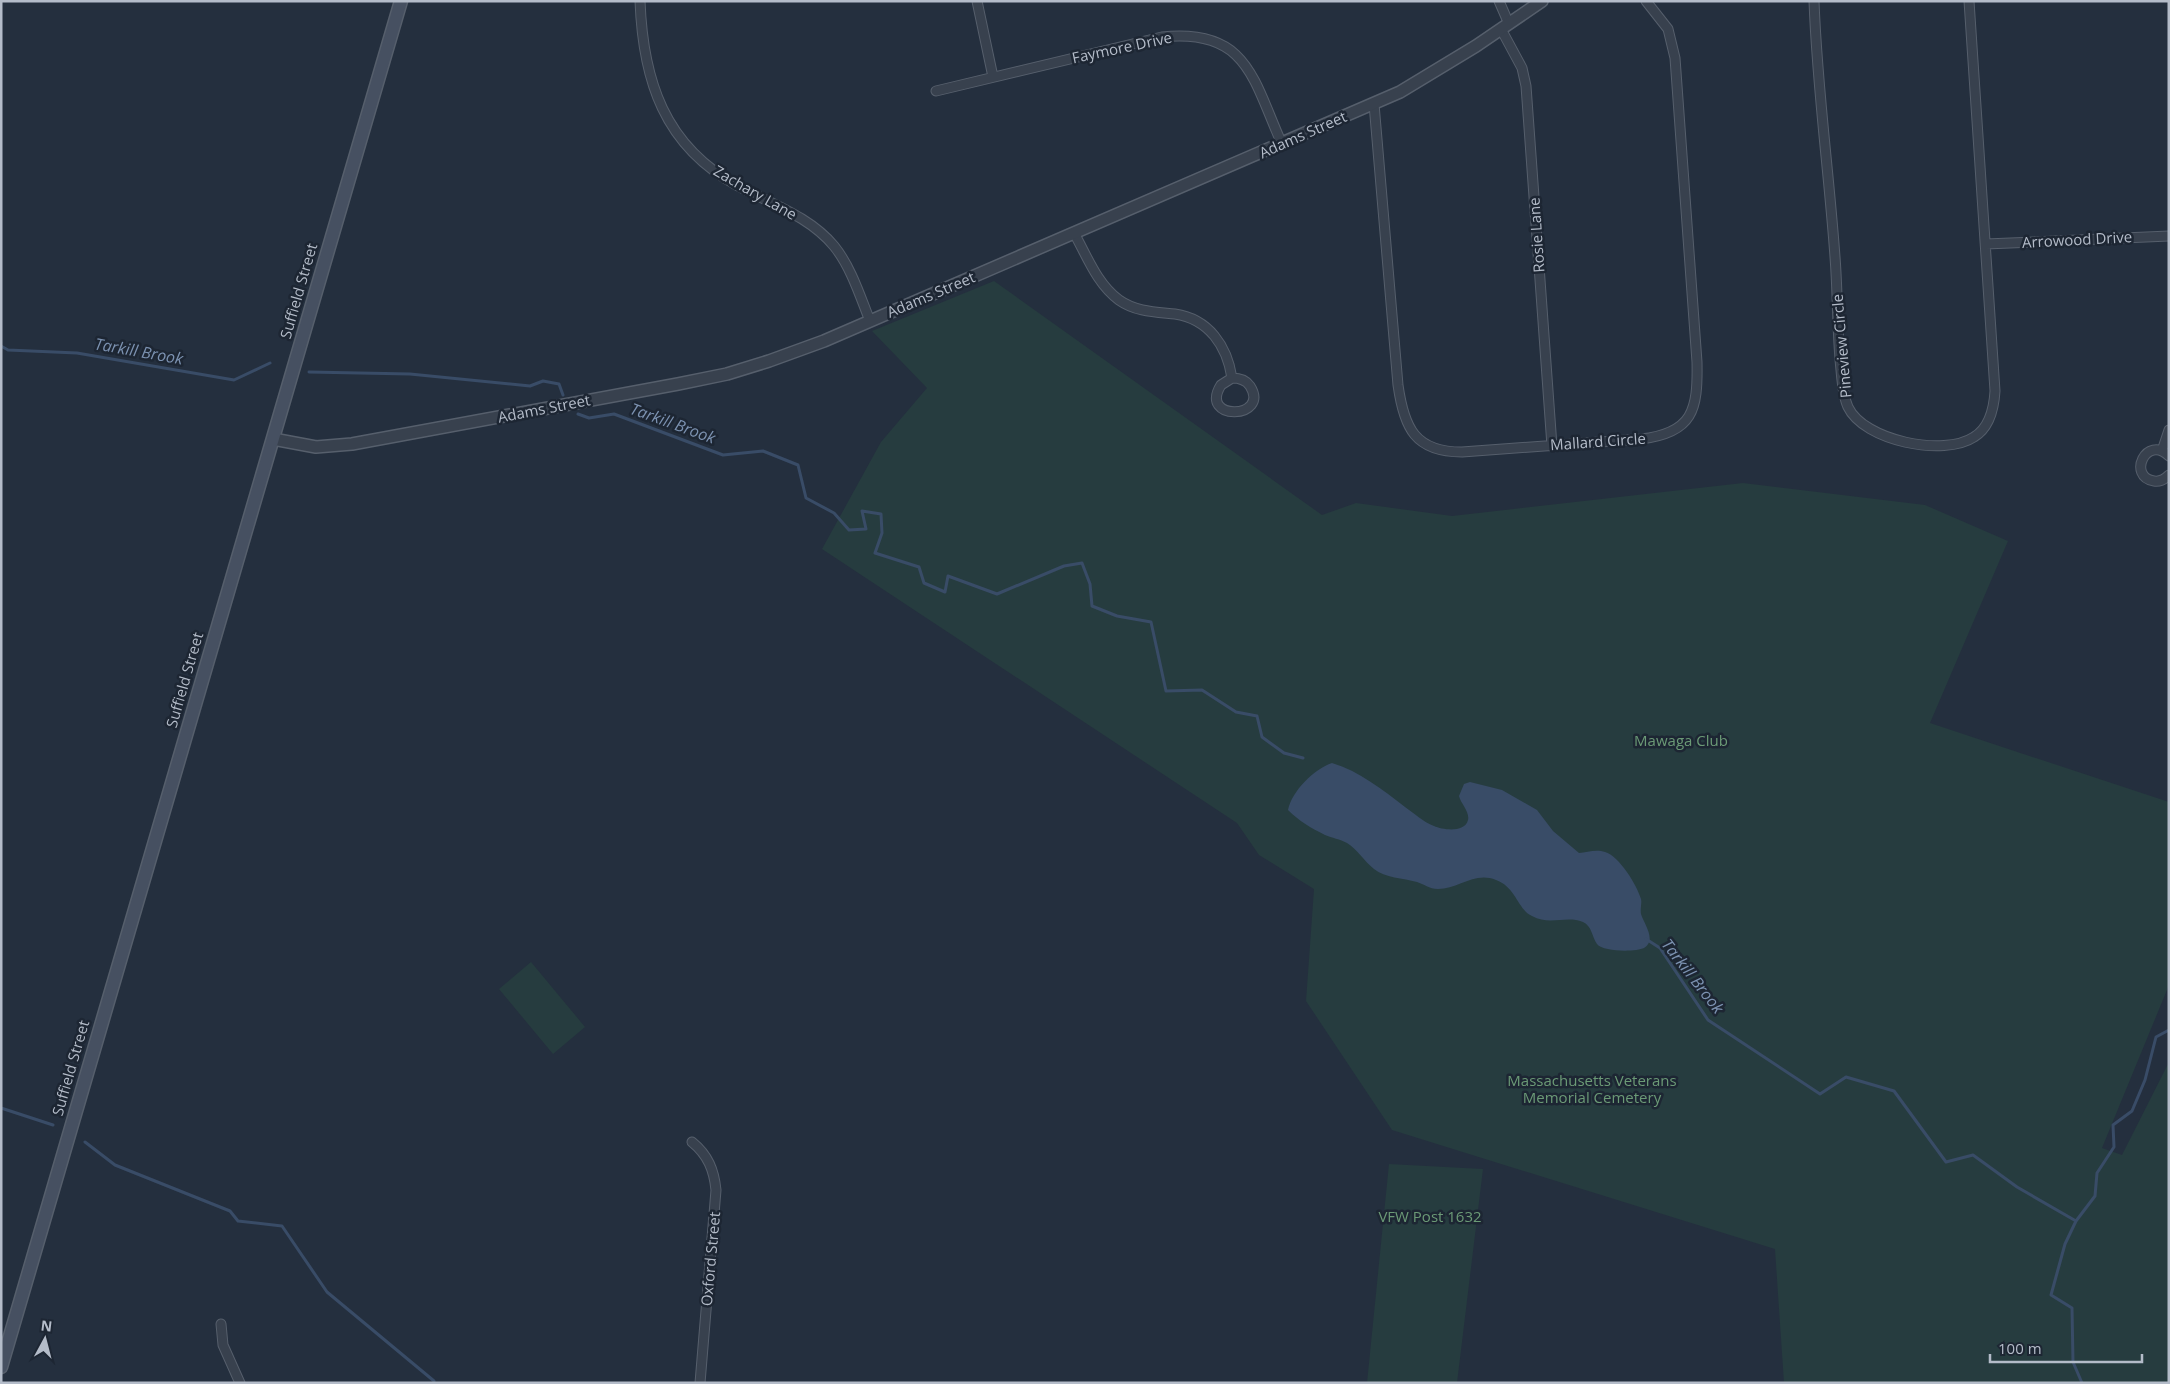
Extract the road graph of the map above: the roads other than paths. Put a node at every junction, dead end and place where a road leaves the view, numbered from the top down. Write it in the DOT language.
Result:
graph roads {
  1 [pos="401,1"];
  2 [pos="640,1"];
  3 [pos="977,1"];
  4 [pos="1499,1"];
  5 [pos="1542,1"];
  6 [pos="1646,1"];
  7 [pos="1814,1"];
  8 [pos="1968,1"];
  9 [pos="1505,27"];
  10 [pos="993,78"];
  11 [pos="936,91"];
  12 [pos="1374,104"];
  13 [pos="1282,144"];
  14 [pos="1074,233"];
  15 [pos="2169,236"];
  16 [pos="1986,244"];
  17 [pos="870,321"];
  18 [pos="1232,378"];
  19 [pos="2169,430"];
  20 [pos="273,439"];
  21 [pos="1552,446"];
  22 [pos="2165,454"];
  23 [pos="2169,475"];
  24 [pos="692,1142"];
  25 [pos="221,1324"];
  26 [pos="1,1367"];
  27 [pos="240,1383"];
  28 [pos="700,1383"];
  1 -- 20 [label="main road, Suffield Street"];
  2 -- 17 [label="street, Zachary Lane"];
  3 -- 10 [label="street"];
  4 -- 9 [label="street, Rosie Lane"];
  5 -- 9 [label="street, Adams Street"];
  6 -- 21 [label="street, Mallard Circle"];
  7 -- 16 [label="street, Pineview Circle"];
  8 -- 16 [label="street, Pineview Circle"];
  9 -- 12 [label="street, Adams Street"];
  9 -- 21 [label="street, Rosie Lane"];
  10 -- 11 [label="street, Faymore Drive"];
  10 -- 13 [label="street, Faymore Drive"];
  12 -- 13 [label="street, Adams Street"];
  12 -- 21 [label="street, Mallard Circle"];
  13 -- 14 [label="street, Adams Street"];
  14 -- 17 [label="street, Adams Street"];
  14 -- 18 [label="street"];
  15 -- 16 [label="street, Arrowood Drive"];
  17 -- 20 [label="street, Adams Street"];
  18 -- 18 [label="street"];
  19 -- 22 [label="street"];
  20 -- 26 [label="main road, Suffield Street"];
  22 -- 23 [label="street"];
  24 -- 28 [label="street, Oxford Street"];
  25 -- 27 [label="street"];
}
